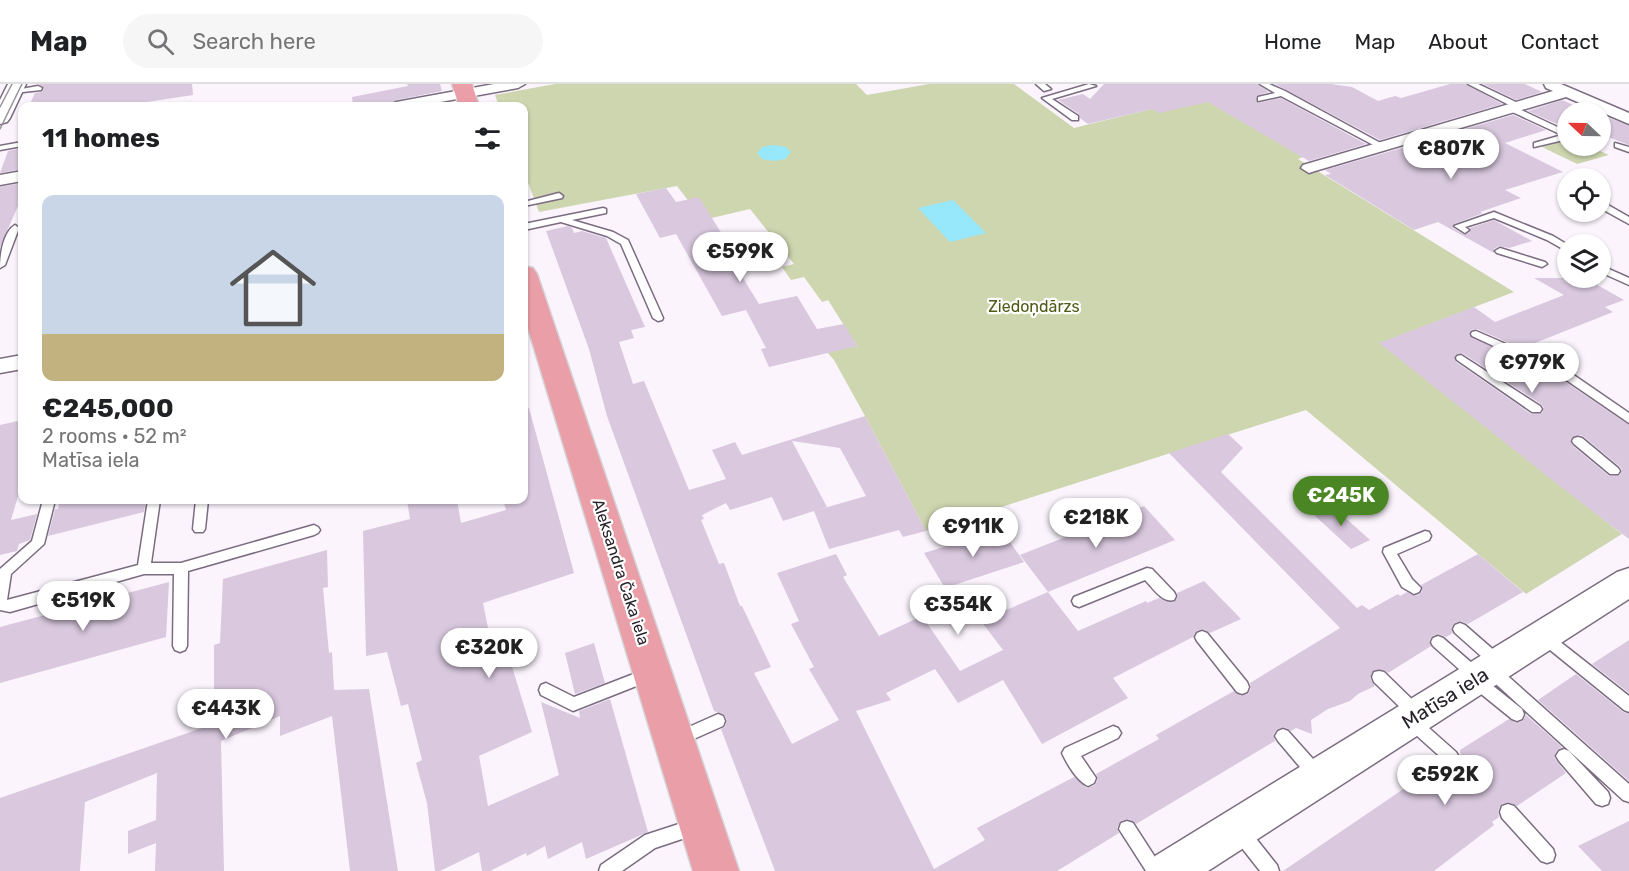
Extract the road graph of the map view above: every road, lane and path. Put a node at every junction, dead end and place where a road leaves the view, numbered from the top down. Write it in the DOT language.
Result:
graph roads {
  1 [pos="518,84"];
  2 [pos="1089,84"];
  3 [pos="1264,84"];
  4 [pos="1472,84"];
  5 [pos="1549,84"];
  6 [pos="16,88"];
  7 [pos="38,88"];
  8 [pos="1566,92"];
  9 [pos="1282,93"];
  10 [pos="466,95"];
  11 [pos="1261,99"];
  12 [pos="421,102"];
  13 [pos="1514,107"];
  14 [pos="0,118"];
  15 [pos="1074,118"];
  16 [pos="1629,119"];
  17 [pos="1557,129"];
  18 [pos="1432,132"];
  19 [pos="1557,139"];
  20 [pos="18,145"];
  21 [pos="1537,145"];
  22 [pos="1618,145"];
  23 [pos="1382,146"];
  24 [pos="1463,147"];
  25 [pos="0,148"];
  26 [pos="1629,150"];
  27 [pos="1309,168"];
  28 [pos="18,177"];
  29 [pos="0,180"];
  30 [pos="559,196"];
  31 [pos="528,203"];
  32 [pos="603,211"];
  33 [pos="1611,211"];
  34 [pos="560,219"];
  35 [pos="1629,221"];
  36 [pos="528,226"];
  37 [pos="15,228"];
  38 [pos="1465,231"];
  39 [pos="1557,242"];
  40 [pos="1500,251"];
  41 [pos="1542,264"];
  42 [pos="0,265"];
  43 [pos="1611,273"];
  44 [pos="1629,282"];
  45 [pos="528,286"];
  46 [pos="658,318"];
  47 [pos="1476,334"];
  48 [pos="1461,358"];
  49 [pos="18,363"];
  50 [pos="0,366"];
  51 [pos="1536,409"];
  52 [pos="1629,419"];
  53 [pos="1578,441"];
  54 [pos="1614,471"];
  55 [pos="48,504"];
  56 [pos="153,504"];
  57 [pos="202,504"];
  58 [pos="199,529"];
  59 [pos="314,530"];
  60 [pos="1425,536"];
  61 [pos="181,568"];
  62 [pos="144,569"];
  63 [pos="1629,582"];
  64 [pos="1414,588"];
  65 [pos="1169,596"];
  66 [pos="1079,601"];
  67 [pos="0,603"];
  68 [pos="1460,629"];
  69 [pos="1543,636"];
  70 [pos="1202,637"];
  71 [pos="1438,642"];
  72 [pos="180,646"];
  73 [pos="653,672"];
  74 [pos="1485,673"];
  75 [pos="1379,677"];
  76 [pos="1242,687"];
  77 [pos="546,690"];
  78 [pos="1629,705"];
  79 [pos="1517,714"];
  80 [pos="1414,718"];
  81 [pos="718,722"];
  82 [pos="1113,733"];
  83 [pos="1282,736"];
  84 [pos="674,741"];
  85 [pos="1564,756"];
  86 [pos="1451,757"];
  87 [pos="1319,777"];
  88 [pos="1088,778"];
  89 [pos="1629,794"];
  90 [pos="1602,798"];
  91 [pos="1508,812"];
  92 [pos="701,824"];
  93 [pos="1127,829"];
  94 [pos="1238,829"];
  95 [pos="1547,855"];
  96 [pos="1193,865"];
  97 [pos="607,871"];
  98 [pos="716,871"];
  99 [pos="1156,871"];
  100 [pos="1271,871"];
  1 -- 10 [label="street"];
  2 -- 15 [label="lane"];
  3 -- 9 [label="lane"];
  4 -- 13 [label="lane"];
  5 -- 8 [label="street"];
  6 -- 7 [label="lane"];
  6 -- 14 [label="street"];
  8 -- 13 [label="street"];
  8 -- 16 [label="street"];
  9 -- 11 [label="lane"];
  9 -- 23 [label="lane"];
  10 -- 12 [label="street"];
  13 -- 17 [label="lane"];
  13 -- 18 [label="street"];
  18 -- 23 [label="street"];
  18 -- 24 [label="lane"];
  19 -- 21 [label="lane"];
  20 -- 25 [label="lane"];
  22 -- 26 [label="lane"];
  23 -- 27 [label="street"];
  28 -- 29 [label="street"];
  30 -- 31 [label="lane"];
  32 -- 34 [label="lane"];
  33 -- 35 [label="lane"];
  34 -- 36 [label="lane"];
  34 -- 46 [label="lane"];
  37 -- 42 [label="lane"];
  38 -- 39 [label="lane"];
  40 -- 41 [label="lane"];
  43 -- 44 [label="lane"];
  45 -- 73 [label="main road, Aleksandra Čaka iela"];
  47 -- 52 [label="lane"];
  48 -- 51 [label="lane"];
  49 -- 50 [label="street"];
  53 -- 54 [label="lane"];
  55 -- 67 [label="lane"];
  56 -- 62 [label="lane"];
  57 -- 58 [label="lane"];
  59 -- 61 [label="lane"];
  60 -- 64 [label="lane"];
  61 -- 62 [label="lane"];
  61 -- 72 [label="lane"];
  62 -- 67 [label="lane"];
  63 -- 69 [label="street, Matīsa iela"];
  65 -- 66 [label="lane"];
  68 -- 74 [label="lane"];
  69 -- 74 [label="street, Matīsa iela"];
  69 -- 78 [label="lane"];
  70 -- 76 [label="lane"];
  71 -- 74 [label="lane"];
  73 -- 77 [label="lane"];
  73 -- 84 [label="main road, Aleksandra Čaka iela"];
  74 -- 79 [label="lane"];
  74 -- 80 [label="street, Matīsa iela"];
  74 -- 89 [label="lane"];
  75 -- 80 [label="lane"];
  80 -- 86 [label="lane"];
  80 -- 87 [label="street, Matīsa iela"];
  81 -- 84 [label="lane"];
  82 -- 88 [label="lane"];
  83 -- 87 [label="lane"];
  84 -- 92 [label="main road, Aleksandra Čaka iela"];
  85 -- 90 [label="lane"];
  87 -- 94 [label="street, Matīsa iela"];
  91 -- 95 [label="lane"];
  92 -- 97 [label="lane"];
  92 -- 98 [label="main road, Aleksandra Čaka iela"];
  93 -- 99 [label="lane"];
  94 -- 96 [label="street, Matīsa iela"];
  94 -- 100 [label="lane"];
}
